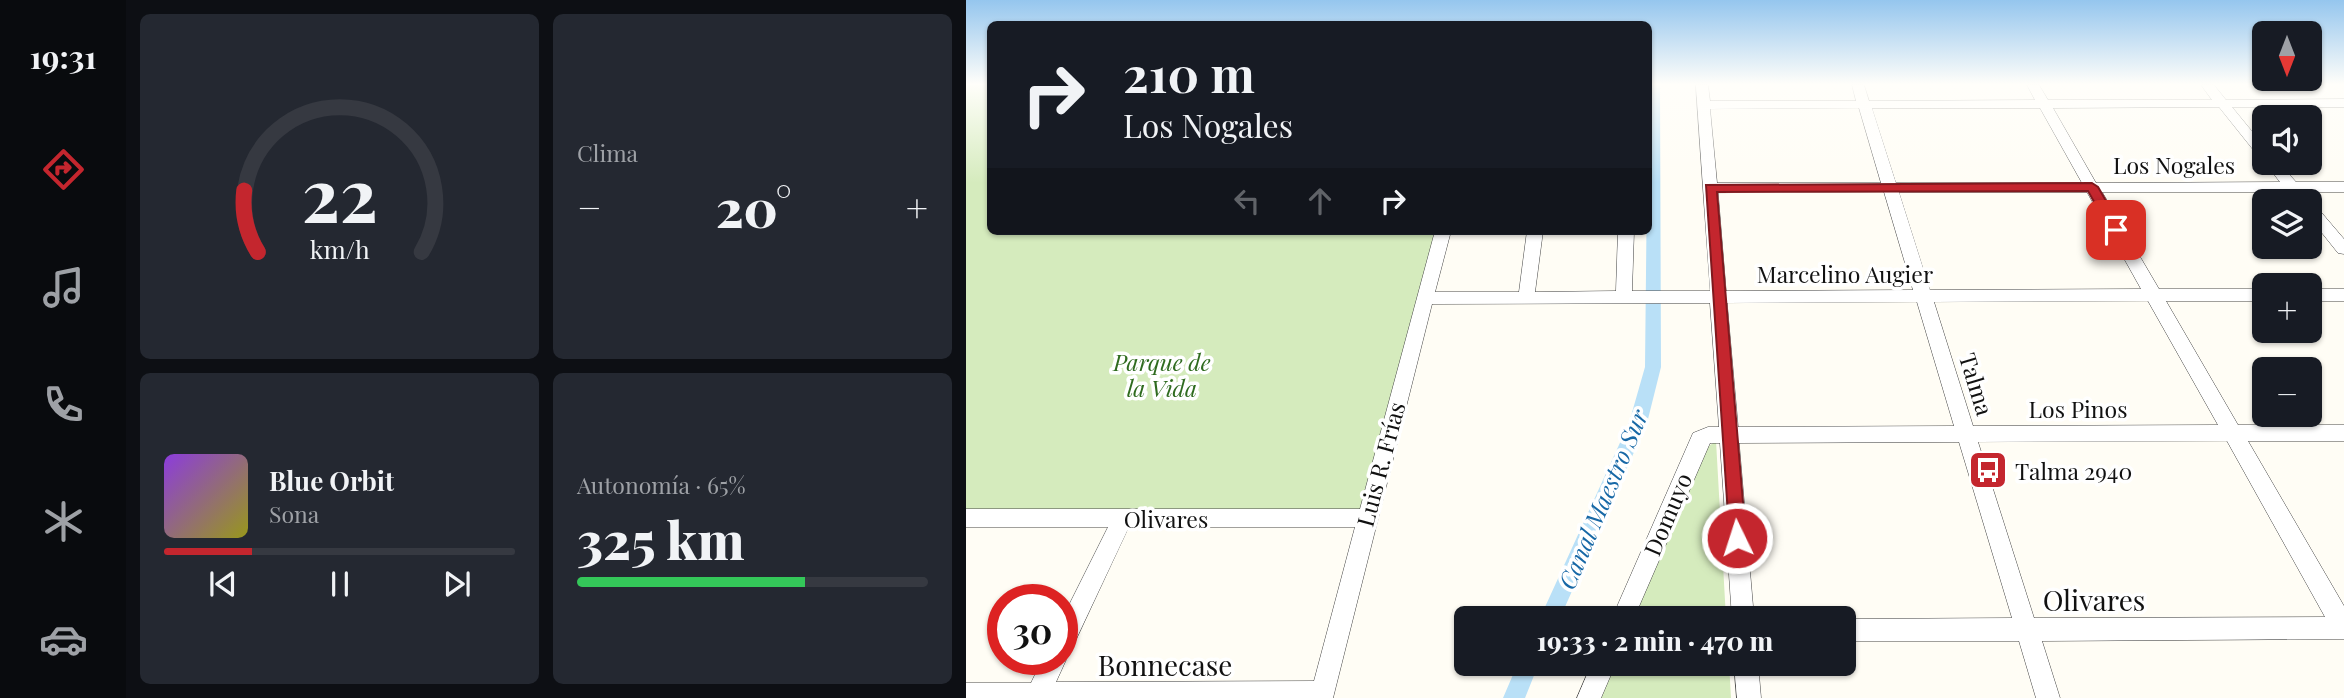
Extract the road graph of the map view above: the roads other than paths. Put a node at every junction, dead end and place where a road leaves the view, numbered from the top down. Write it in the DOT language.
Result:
graph roads {
  1 [pos="1705,118"];
  2 [pos="1868,118"];
  3 [pos="2052,118"];
  4 [pos="2234,118"];
  5 [pos="2252,139"];
  6 [pos="2282,175"];
  7 [pos="2092,187"];
  8 [pos="2292,187"];
  9 [pos="2344,187"];
  10 [pos="1710,188"];
  11 [pos="1889,188"];
  12 [pos="2322,222"];
  13 [pos="1442,235"];
  14 [pos="1534,235"];
  15 [pos="1626,235"];
  16 [pos="2344,249"];
  17 [pos="2154,295"];
  18 [pos="2252,295"];
  19 [pos="2322,295"];
  20 [pos="2344,295"];
  21 [pos="1718,296"];
  22 [pos="1924,296"];
  23 [pos="1425,298"];
  24 [pos="1525,298"];
  25 [pos="1631,299"];
  26 [pos="1729,433"];
  27 [pos="1966,433"];
  28 [pos="2232,433"];
  29 [pos="2344,433"];
  30 [pos="966,518"];
  31 [pos="1123,518"];
  32 [pos="1366,518"];
  33 [pos="1628,606"];
  34 [pos="1742,606"];
  35 [pos="1078,611"];
  36 [pos="2344,628"];
  37 [pos="2027,629"];
  38 [pos="1856,630"];
  39 [pos="1047,675"];
  40 [pos="1598,676"];
  41 [pos="1747,676"];
  42 [pos="966,695"];
  43 [pos="1037,696"];
  44 [pos="1322,696"];
  45 [pos="1589,698"];
  46 [pos="1749,698"];
  47 [pos="2048,698"];
  1 -- 10 [label="street"];
  2 -- 11 [label="street, Talma"];
  3 -- 7 [label="street"];
  4 -- 5 [label="street"];
  6 -- 8 [label="street"];
  7 -- 8 [label="street, Los Nogales"];
  7 -- 11 [label="street, Los Nogales"];
  7 -- 17 [label="street"];
  8 -- 9 [label="street, Los Nogales"];
  10 -- 11 [label="street, Los Nogales"];
  10 -- 21 [label="street"];
  11 -- 22 [label="street, Talma"];
  12 -- 16 [label="street"];
  13 -- 23 [label="street, Luis R. Frías"];
  14 -- 24 [label="street"];
  15 -- 25 [label="street"];
  17 -- 18 [label="street, Marcelino Augier"];
  17 -- 22 [label="street, Marcelino Augier"];
  17 -- 28 [label="street"];
  19 -- 20 [label="street"];
  21 -- 22 [label="street, Marcelino Augier"];
  21 -- 25 [label="street, Marcelino Augier"];
  21 -- 26 [label="street"];
  22 -- 27 [label="street, Talma"];
  23 -- 24 [label="street, Marcelino Augier"];
  23 -- 32 [label="street, Luis R. Frías"];
  24 -- 25 [label="street, Marcelino Augier"];
  26 -- 27 [label="street, Los Pinos"];
  26 -- 33 [label="street, Domuyo"];
  26 -- 34 [label="street"];
  27 -- 28 [label="street, Los Pinos"];
  27 -- 37 [label="street, Talma"];
  28 -- 29 [label="street, Los Pinos"];
  28 -- 36 [label="street"];
  30 -- 31 [label="street, Olivares"];
  31 -- 32 [label="street, Olivares"];
  31 -- 35 [label="street"];
  32 -- 44 [label="street, Luis R. Frías"];
  36 -- 37 [label="street, Olivares"];
  37 -- 38 [label="street, Olivares"];
  37 -- 47 [label="street, Talma"];
  39 -- 43 [label="street"];
  40 -- 45 [label="street"];
  41 -- 46 [label="street"];
  42 -- 43 [label="street, Bonnecase"];
  43 -- 44 [label="street, Bonnecase"];
}
